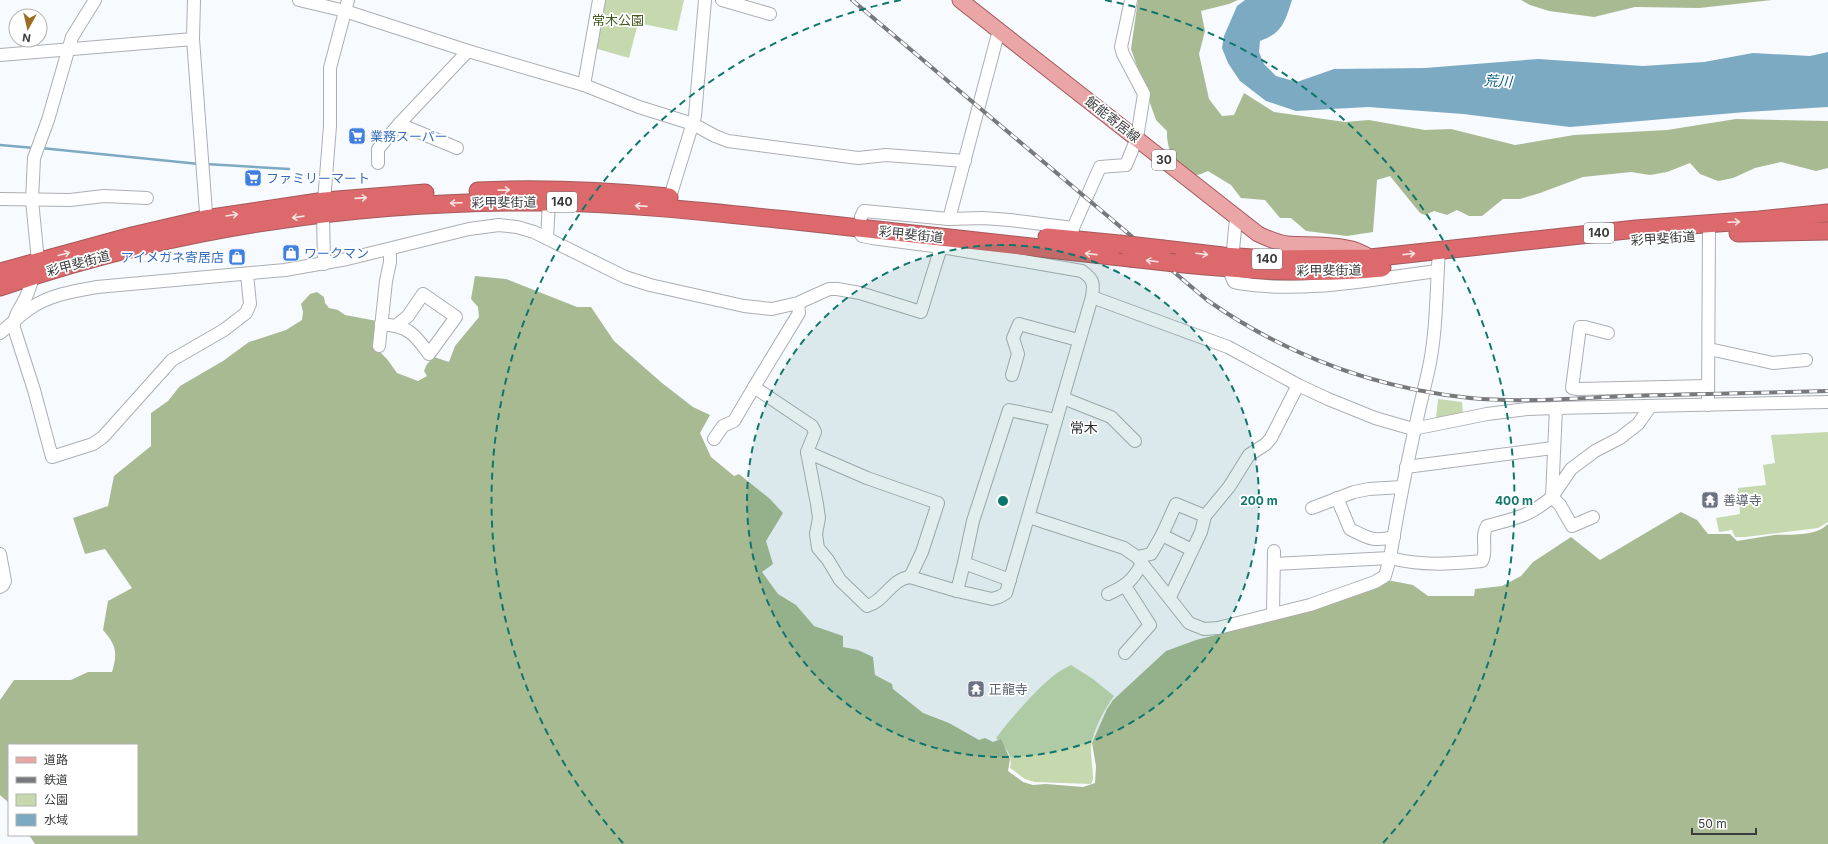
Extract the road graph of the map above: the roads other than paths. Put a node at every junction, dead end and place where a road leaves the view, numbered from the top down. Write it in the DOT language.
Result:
graph roads {
  1 [pos="95,0"];
  2 [pos="194,0"];
  3 [pos="300,0"];
  4 [pos="598,0"];
  5 [pos="705,0"];
  6 [pos="722,0"];
  7 [pos="960,0"];
  8 [pos="1130,0"];
  9 [pos="346,5"];
  10 [pos="770,14"];
  11 [pos="999,30"];
  12 [pos="193,39"];
  13 [pos="68,49"];
  14 [pos="468,51"];
  15 [pos="0,55"];
  16 [pos="584,85"];
  17 [pos="399,124"];
  18 [pos="692,124"];
  19 [pos="1137,138"];
  20 [pos="457,148"];
  21 [pos="965,161"];
  22 [pos="378,163"];
  23 [pos="670,197"];
  24 [pos="147,198"];
  25 [pos="0,199"];
  26 [pos="32,200"];
  27 [pos="549,202"];
  28 [pos="324,207"];
  29 [pos="1828,213"];
  30 [pos="949,218"];
  31 [pos="1236,218"];
  32 [pos="1828,221"];
  33 [pos="859,222"];
  34 [pos="207,225"];
  35 [pos="1761,226"];
  36 [pos="1828,227"];
  37 [pos="1709,229"];
  38 [pos="1828,231"];
  39 [pos="547,238"];
  40 [pos="941,247"];
  41 [pos="390,249"];
  42 [pos="1233,250"];
  43 [pos="1438,262"];
  44 [pos="1371,263"];
  45 [pos="324,264"];
  46 [pos="36,268"];
  47 [pos="0,272"];
  48 [pos="247,274"];
  49 [pos="1231,275"];
  50 [pos="0,287"];
  51 [pos="1092,297"];
  52 [pos="798,303"];
  53 [pos="14,321"];
  54 [pos="381,324"];
  55 [pos="397,325"];
  56 [pos="0,333"];
  57 [pos="1608,333"];
  58 [pos="1078,340"];
  59 [pos="379,346"];
  60 [pos="1709,349"];
  61 [pos="1806,360"];
  62 [pos="1012,375"];
  63 [pos="1298,385"];
  64 [pos="1708,386"];
  65 [pos="754,387"];
  66 [pos="1063,398"];
  67 [pos="1828,402"];
  68 [pos="1708,405"];
  69 [pos="1650,407"];
  70 [pos="1556,408"];
  71 [pos="1056,420"];
  72 [pos="1414,429"];
  73 [pos="714,438"];
  74 [pos="1135,441"];
  75 [pos="1553,448"];
  76 [pos="807,452"];
  77 [pos="1406,467"];
  78 [pos="1402,487"];
  79 [pos="1552,497"];
  80 [pos="1337,498"];
  81 [pos="1312,508"];
  82 [pos="1205,516"];
  83 [pos="1029,517"];
  84 [pos="1593,517"];
  85 [pos="1162,536"];
  86 [pos="1394,537"];
  87 [pos="1192,550"];
  88 [pos="1274,551"];
  89 [pos="0,554"];
  90 [pos="1390,558"];
  91 [pos="1140,561"];
  92 [pos="964,563"];
  93 [pos="1274,564"];
  94 [pos="910,576"];
  95 [pos="1010,580"];
  96 [pos="1125,586"];
  97 [pos="0,587"];
  98 [pos="957,591"];
  99 [pos="1108,594"];
  100 [pos="1170,597"];
  101 [pos="1273,614"];
  102 [pos="1125,654"];
  1 -- 13 [label="street"];
  2 -- 12 [label="street"];
  3 -- 9 [label="street"];
  4 -- 16 [label="street"];
  5 -- 18 [label="street"];
  6 -- 10 [label="street"];
  7 -- 11 [label="main road, 飯能寄居線 / 30"];
  8 -- 19 [label="street"];
  9 -- 14 [label="street"];
  9 -- 28 [label="street"];
  11 -- 19 [label="main road, 飯能寄居線 / 30"];
  11 -- 21 [label="street"];
  12 -- 13 [label="street"];
  12 -- 34 [label="street"];
  13 -- 15 [label="street"];
  13 -- 26 [label="street"];
  14 -- 16 [label="street"];
  14 -- 17 [label="street"];
  16 -- 18 [label="street"];
  17 -- 20 [label="street"];
  17 -- 22 [label="street"];
  18 -- 21 [label="street"];
  18 -- 23 [label="street"];
  19 -- 30 [label="street"];
  19 -- 31 [label="main road, 飯能寄居線 / 30"];
  21 -- 30 [label="street"];
  28 -- 23 [label="highway, 彩甲斐街道 / 140, one-way"];
  23 -- 33 [label="highway, 彩甲斐街道 / 140"];
  24 -- 26 [label="street"];
  25 -- 26 [label="street"];
  26 -- 46 [label="street"];
  27 -- 28 [label="highway, 彩甲斐街道 / 140, one-way"];
  33 -- 27 [label="highway, 彩甲斐街道 / 140, one-way"];
  27 -- 39 [label="street"];
  28 -- 34 [label="highway, 彩甲斐街道 / 140"];
  28 -- 45 [label="street"];
  29 -- 35 [label="highway, 彩甲斐街道 / 140"];
  30 -- 33 [label="street"];
  31 -- 42 [label="street"];
  31 -- 44 [label="main road, 飯能寄居線 / 30"];
  32 -- 35 [label="highway, 140"];
  33 -- 40 [label="street"];
  33 -- 44 [label="highway, 彩甲斐街道 / 140, one-way, bridge"];
  44 -- 33 [label="highway, 彩甲斐街道 / 140, one-way, bridge"];
  34 -- 46 [label="highway, 彩甲斐街道 / 140"];
  35 -- 36 [label="highway, 140"];
  35 -- 37 [label="highway, 彩甲斐街道 / 140"];
  35 -- 38 [label="highway, 彩甲斐街道 / 140"];
  37 -- 43 [label="highway, 彩甲斐街道 / 140"];
  37 -- 60 [label="street"];
  39 -- 41 [label="street"];
  39 -- 52 [label="street"];
  40 -- 51 [label="street"];
  40 -- 52 [label="street"];
  41 -- 45 [label="street"];
  41 -- 54 [label="street"];
  43 -- 44 [label="highway, 彩甲斐街道 / 140"];
  43 -- 49 [label="street"];
  43 -- 72 [label="street"];
  45 -- 48 [label="street"];
  46 -- 47 [label="highway, 彩甲斐街道 / 140"];
  46 -- 50 [label="highway, 彩甲斐街道 / 140"];
  46 -- 53 [label="street"];
  48 -- 53 [label="street"];
  48 -- 53 [label="street"];
  51 -- 58 [label="street"];
  51 -- 63 [label="street"];
  52 -- 65 [label="street"];
  53 -- 56 [label="street"];
  54 -- 55 [label="street"];
  54 -- 59 [label="street"];
  55 -- 55 [label="street"];
  57 -- 64 [label="street"];
  58 -- 62 [label="street"];
  58 -- 66 [label="street"];
  60 -- 61 [label="street"];
  60 -- 64 [label="street"];
  63 -- 72 [label="street"];
  63 -- 82 [label="street"];
  64 -- 68 [label="street"];
  65 -- 73 [label="street"];
  65 -- 76 [label="street"];
  66 -- 71 [label="street"];
  66 -- 74 [label="street"];
  67 -- 68 [label="street"];
  68 -- 69 [label="street"];
  69 -- 70 [label="street"];
  69 -- 79 [label="street"];
  70 -- 72 [label="street"];
  70 -- 75 [label="street"];
  71 -- 83 [label="street"];
  71 -- 92 [label="street"];
  72 -- 77 [label="street"];
  75 -- 77 [label="street"];
  75 -- 79 [label="street"];
  76 -- 94 [label="street"];
  76 -- 94 [label="street"];
  77 -- 78 [label="street"];
  78 -- 80 [label="street"];
  78 -- 86 [label="street"];
  79 -- 84 [label="street"];
  79 -- 90 [label="street"];
  80 -- 81 [label="street"];
  80 -- 86 [label="street"];
  82 -- 85 [label="street"];
  82 -- 87 [label="street"];
  83 -- 91 [label="street"];
  83 -- 95 [label="street"];
  85 -- 87 [label="street"];
  85 -- 91 [label="street"];
  86 -- 90 [label="street"];
  87 -- 100 [label="street"];
  88 -- 93 [label="street"];
  89 -- 97 [label="street"];
  90 -- 93 [label="street"];
  90 -- 101 [label="street"];
  91 -- 96 [label="street"];
  91 -- 100 [label="street"];
  92 -- 95 [label="street"];
  92 -- 98 [label="street"];
  93 -- 101 [label="street"];
  94 -- 98 [label="street"];
  95 -- 98 [label="street"];
  96 -- 99 [label="street"];
  96 -- 102 [label="street"];
  100 -- 101 [label="street"];
}
